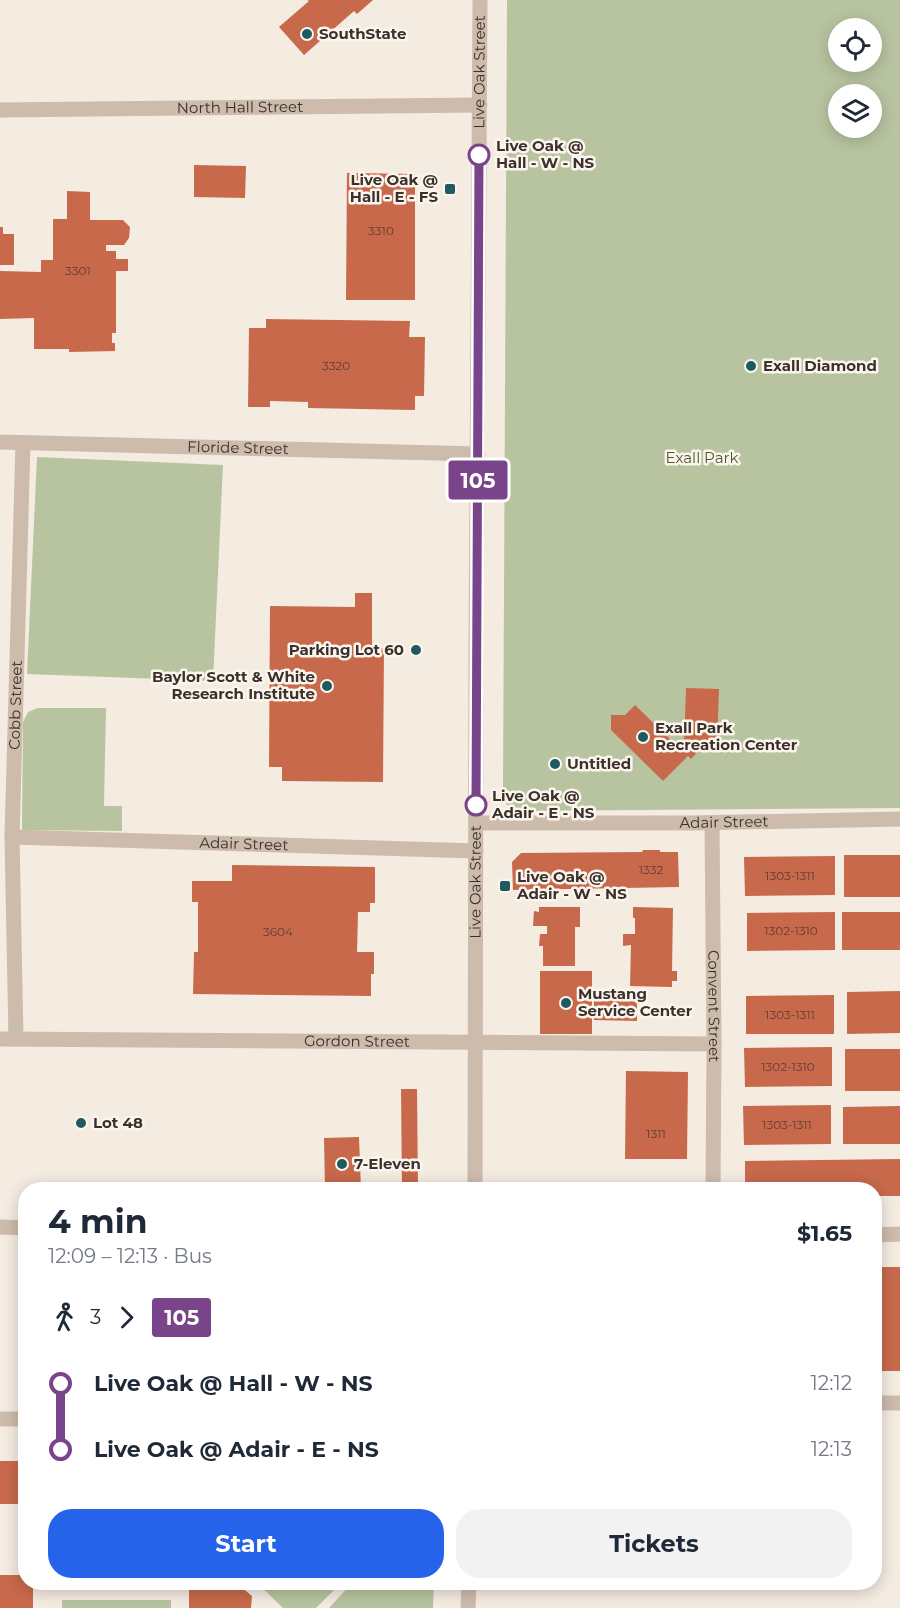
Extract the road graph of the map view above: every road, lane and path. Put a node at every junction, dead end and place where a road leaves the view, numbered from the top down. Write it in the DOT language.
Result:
graph roads {
  1 [pos="480,0"];
  2 [pos="480,105"];
  3 [pos="0,110"];
  4 [pos="0,442"];
  5 [pos="23,443"];
  6 [pos="478,454"];
  7 [pos="900,819"];
  8 [pos="476,823"];
  9 [pos="712,823"];
  10 [pos="12,837"];
  11 [pos="476,850"];
  12 [pos="0,1039"];
  13 [pos="16,1039"];
  14 [pos="475,1042"];
  15 [pos="714,1044"];
  16 [pos="475,1182"];
  17 [pos="713,1182"];
  18 [pos="0,1227"];
  19 [pos="18,1228"];
  20 [pos="882,1234"];
  21 [pos="900,1234"];
  22 [pos="882,1403"];
  23 [pos="900,1403"];
  24 [pos="0,1419"];
  25 [pos="18,1419"];
  26 [pos="469,1590"];
  27 [pos="468,1608"];
  1 -- 2 [label="street, Live Oak Street"];
  2 -- 3 [label="street, North Hall Street"];
  2 -- 6 [label="street, Live Oak Street"];
  4 -- 5 [label="street, Floride Street"];
  5 -- 6 [label="street, Floride Street"];
  5 -- 10 [label="street, Cobb Street"];
  6 -- 8 [label="street, Live Oak Street"];
  7 -- 9 [label="street, Adair Street"];
  8 -- 9 [label="street, Adair Street"];
  8 -- 11 [label="street, Live Oak Street"];
  9 -- 15 [label="street, Convent Street"];
  10 -- 11 [label="street, Adair Street"];
  10 -- 13 [label="street, Cobb Street"];
  11 -- 14 [label="street, Live Oak Street"];
  12 -- 13 [label="street, Gordon Street"];
  13 -- 14 [label="street, Gordon Street"];
  14 -- 15 [label="street, Gordon Street"];
  14 -- 16 [label="street, Live Oak Street"];
  15 -- 17 [label="street, Convent Street"];
  18 -- 19 [label="street"];
  20 -- 21 [label="street"];
  22 -- 23 [label="street"];
  24 -- 25 [label="street"];
  26 -- 27 [label="street"];
}
